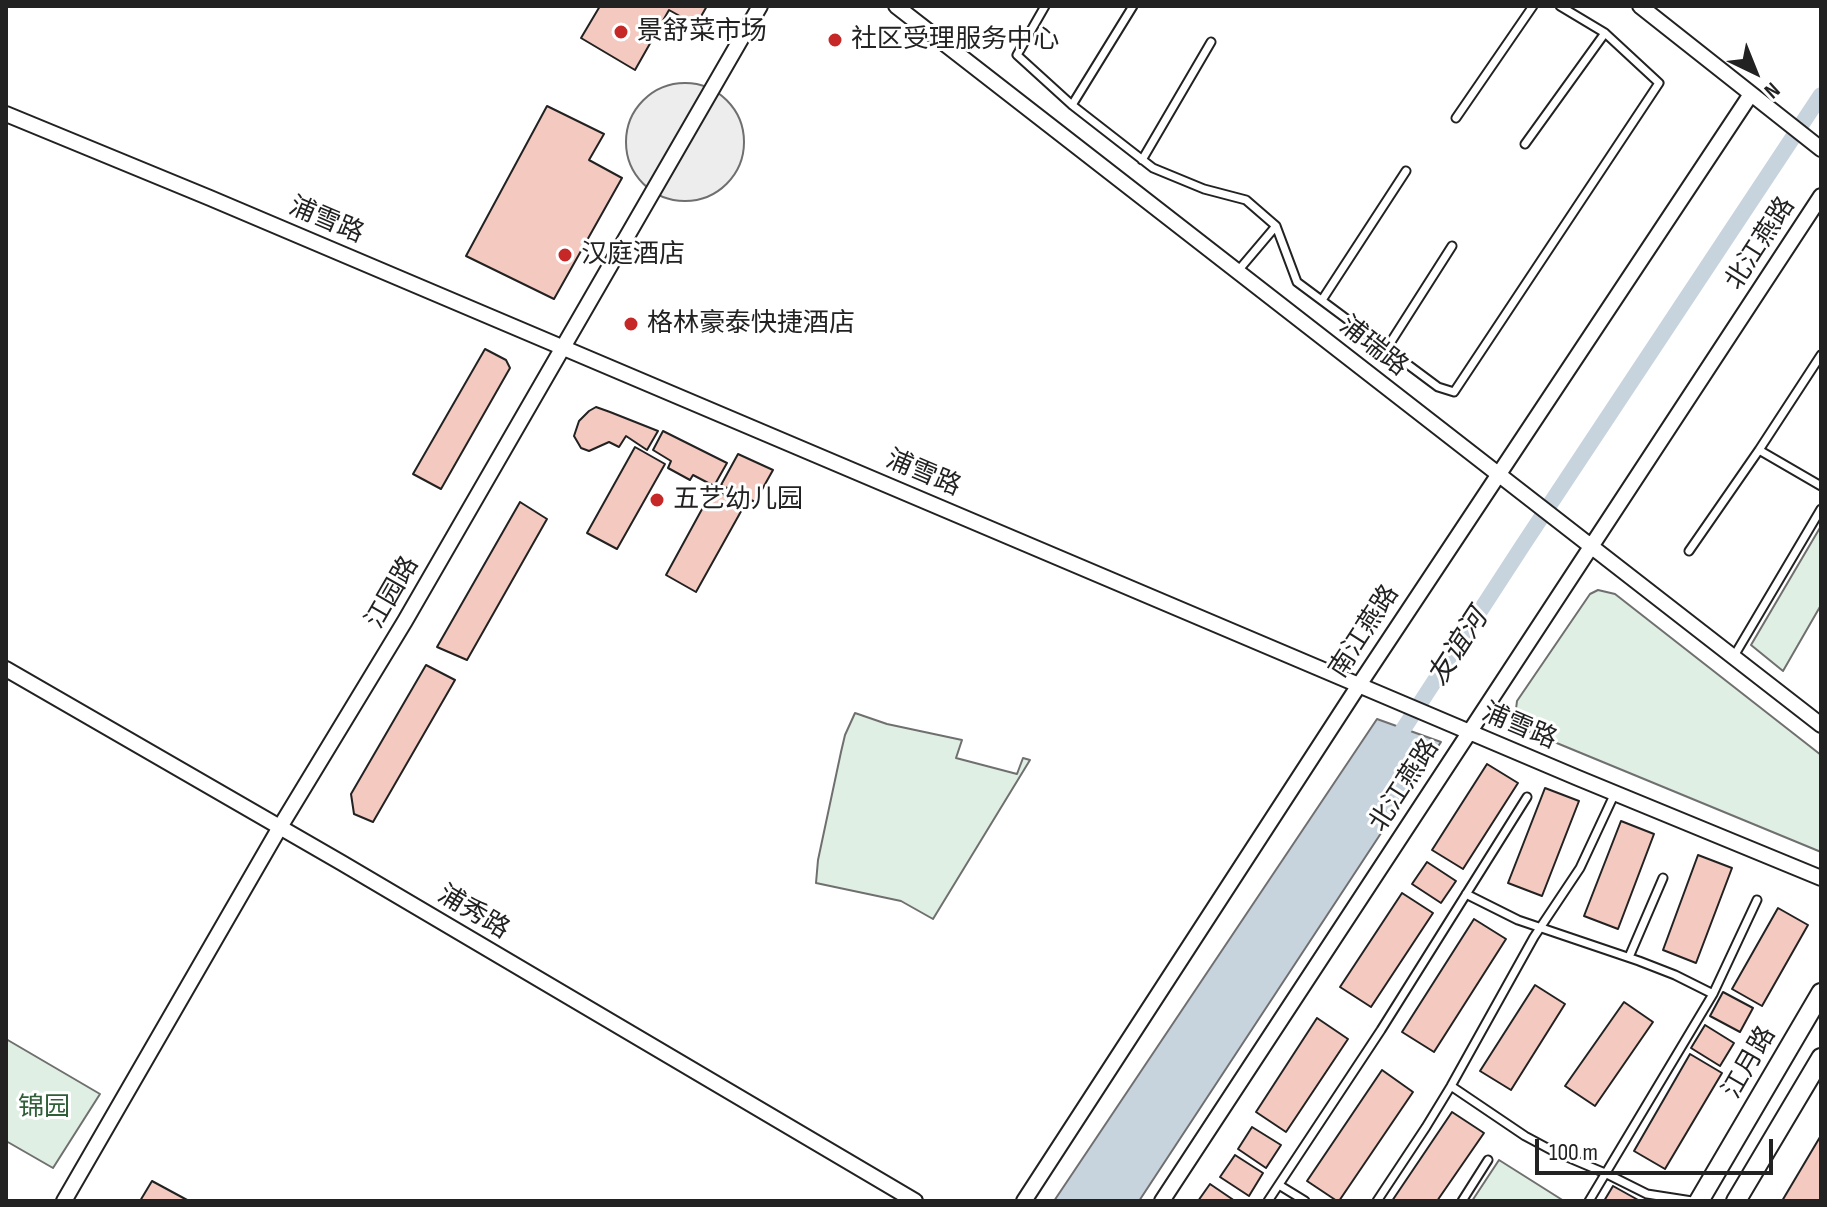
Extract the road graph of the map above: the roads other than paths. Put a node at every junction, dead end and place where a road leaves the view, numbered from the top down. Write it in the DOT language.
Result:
graph roads {
  1 [pos="760,6"];
  2 [pos="896,6"];
  3 [pos="1045,6"];
  4 [pos="1133,6"];
  5 [pos="1533,6"];
  6 [pos="1560,6"];
  7 [pos="1640,6"];
  8 [pos="1605,33"];
  9 [pos="1211,42"];
  10 [pos="1751,94"];
  11 [pos="1072,105"];
  12 [pos="6,114"];
  13 [pos="1456,118"];
  14 [pos="1525,144"];
  15 [pos="1821,149"];
  16 [pos="1142,160"];
  17 [pos="1406,171"];
  18 [pos="1821,196"];
  19 [pos="1276,226"];
  20 [pos="1452,246"];
  21 [pos="1237,272"];
  22 [pos="1322,300"];
  23 [pos="561,348"];
  24 [pos="1387,348"];
  25 [pos="1821,355"];
  26 [pos="1759,450"];
  27 [pos="1498,474"];
  28 [pos="1821,486"];
  29 [pos="1821,509"];
  30 [pos="1592,547"];
  31 [pos="1689,551"];
  32 [pos="1734,656"];
  33 [pos="6,669"];
  34 [pos="1359,685"];
  35 [pos="1821,725"];
  36 [pos="1469,732"];
  37 [pos="1615,793"];
  38 [pos="1527,797"];
  39 [pos="280,827"];
  40 [pos="1663,878"];
  41 [pos="1821,878"];
  42 [pos="1466,894"];
  43 [pos="1757,900"];
  44 [pos="1539,928"];
  45 [pos="1629,957"];
  46 [pos="1821,993"];
  47 [pos="1713,994"];
  48 [pos="1821,1058"];
  49 [pos="1451,1086"];
  50 [pos="1488,1160"];
  51 [pos="1605,1173"];
  52 [pos="1279,1185"];
  53 [pos="64,1201"];
  54 [pos="915,1201"];
  55 [pos="1024,1201"];
  56 [pos="1162,1201"];
  57 [pos="1268,1201"];
  58 [pos="1305,1201"];
  59 [pos="1377,1201"];
  60 [pos="1462,1201"];
  61 [pos="1589,1201"];
  62 [pos="1692,1201"];
  63 [pos="1699,1201"];
  64 [pos="1736,1201"];
  1 -- 23 [label="street, 江园路"];
  2 -- 21 [label="street, 浦瑞路"];
  3 -- 11 [label="lane"];
  4 -- 11 [label="lane"];
  5 -- 13 [label="lane"];
  6 -- 8 [label="lane"];
  7 -- 10 [label="street"];
  8 -- 14 [label="lane"];
  8 -- 24 [label="lane"];
  9 -- 16 [label="lane"];
  10 -- 15 [label="street"];
  10 -- 27 [label="street, 南江燕路"];
  11 -- 16 [label="lane"];
  12 -- 23 [label="street, 浦雪路"];
  16 -- 19 [label="lane"];
  17 -- 22 [label="lane"];
  18 -- 30 [label="street, 北江燕路"];
  19 -- 21 [label="lane"];
  19 -- 22 [label="lane"];
  20 -- 24 [label="lane"];
  21 -- 27 [label="street, 浦瑞路"];
  22 -- 24 [label="lane"];
  23 -- 34 [label="street, 浦雪路"];
  23 -- 39 [label="street, 江园路"];
  25 -- 26 [label="lane"];
  26 -- 28 [label="lane"];
  26 -- 31 [label="lane"];
  27 -- 30 [label="street, 浦瑞路"];
  27 -- 34 [label="street, 南江燕路"];
  29 -- 32 [label="lane"];
  30 -- 32 [label="street, 浦瑞路"];
  30 -- 36 [label="street, 北江燕路"];
  32 -- 35 [label="street, 浦瑞路"];
  33 -- 39 [label="street, 浦秀路"];
  34 -- 36 [label="street, 浦雪路"];
  34 -- 55 [label="street, 南江燕路"];
  36 -- 37 [label="street, 浦雪路"];
  36 -- 56 [label="street, 北江燕路"];
  37 -- 41 [label="street, 浦雪路"];
  37 -- 44 [label="lane"];
  38 -- 42 [label="lane"];
  39 -- 53 [label="street, 江园路"];
  39 -- 54 [label="street, 浦秀路"];
  40 -- 45 [label="lane"];
  42 -- 44 [label="lane"];
  42 -- 52 [label="lane"];
  43 -- 47 [label="lane"];
  44 -- 45 [label="lane"];
  44 -- 49 [label="lane"];
  45 -- 47 [label="lane"];
  46 -- 63 [label="street, 江月路"];
  47 -- 51 [label="lane"];
  48 -- 64 [label="street"];
  49 -- 51 [label="lane"];
  49 -- 59 [label="lane"];
  50 -- 60 [label="lane"];
  51 -- 61 [label="lane"];
  51 -- 62 [label="lane"];
  52 -- 57 [label="lane"];
  52 -- 58 [label="lane"];
}
